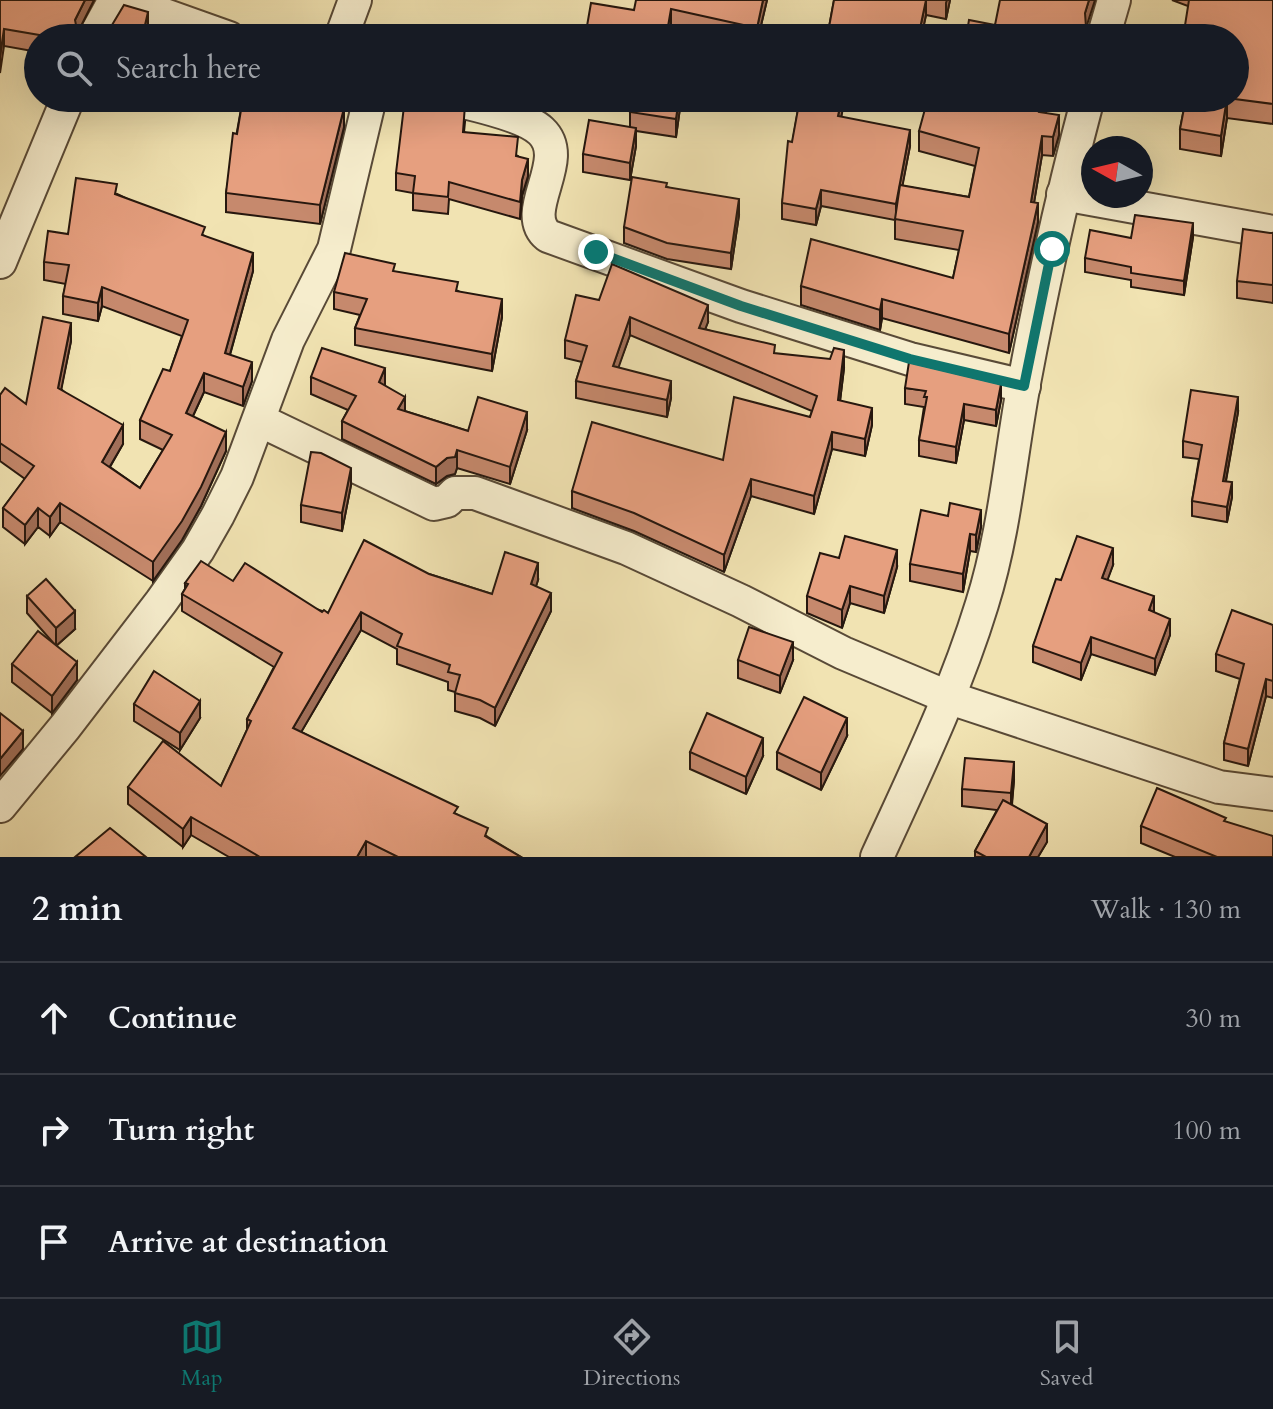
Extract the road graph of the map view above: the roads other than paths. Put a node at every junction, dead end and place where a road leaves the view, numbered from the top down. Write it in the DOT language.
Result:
graph roads {
  1 [pos="355,0"];
  2 [pos="1114,0"];
  3 [pos="102,24"];
  4 [pos="190,24"];
  5 [pos="346,24"];
  6 [pos="1107,24"];
  7 [pos="62,112"];
  8 [pos="367,112"];
  9 [pos="493,112"];
  10 [pos="1084,112"];
  11 [pos="1063,194"];
  12 [pos="1273,232"];
  13 [pos="0,262"];
  14 [pos="1024,386"];
  15 [pos="259,420"];
  16 [pos="950,698"];
  17 [pos="1273,794"];
  18 [pos="0,806"];
  19 [pos="877,857"];
  1 -- 5 [label="street"];
  2 -- 6 [label="street"];
  3 -- 4 [label="street"];
  7 -- 13 [label="street"];
  8 -- 15 [label="street"];
  9 -- 14 [label="street"];
  10 -- 11 [label="street"];
  11 -- 12 [label="street"];
  11 -- 14 [label="street"];
  14 -- 16 [label="street"];
  15 -- 16 [label="street"];
  15 -- 18 [label="street"];
  16 -- 17 [label="street"];
  16 -- 19 [label="street"];
}
